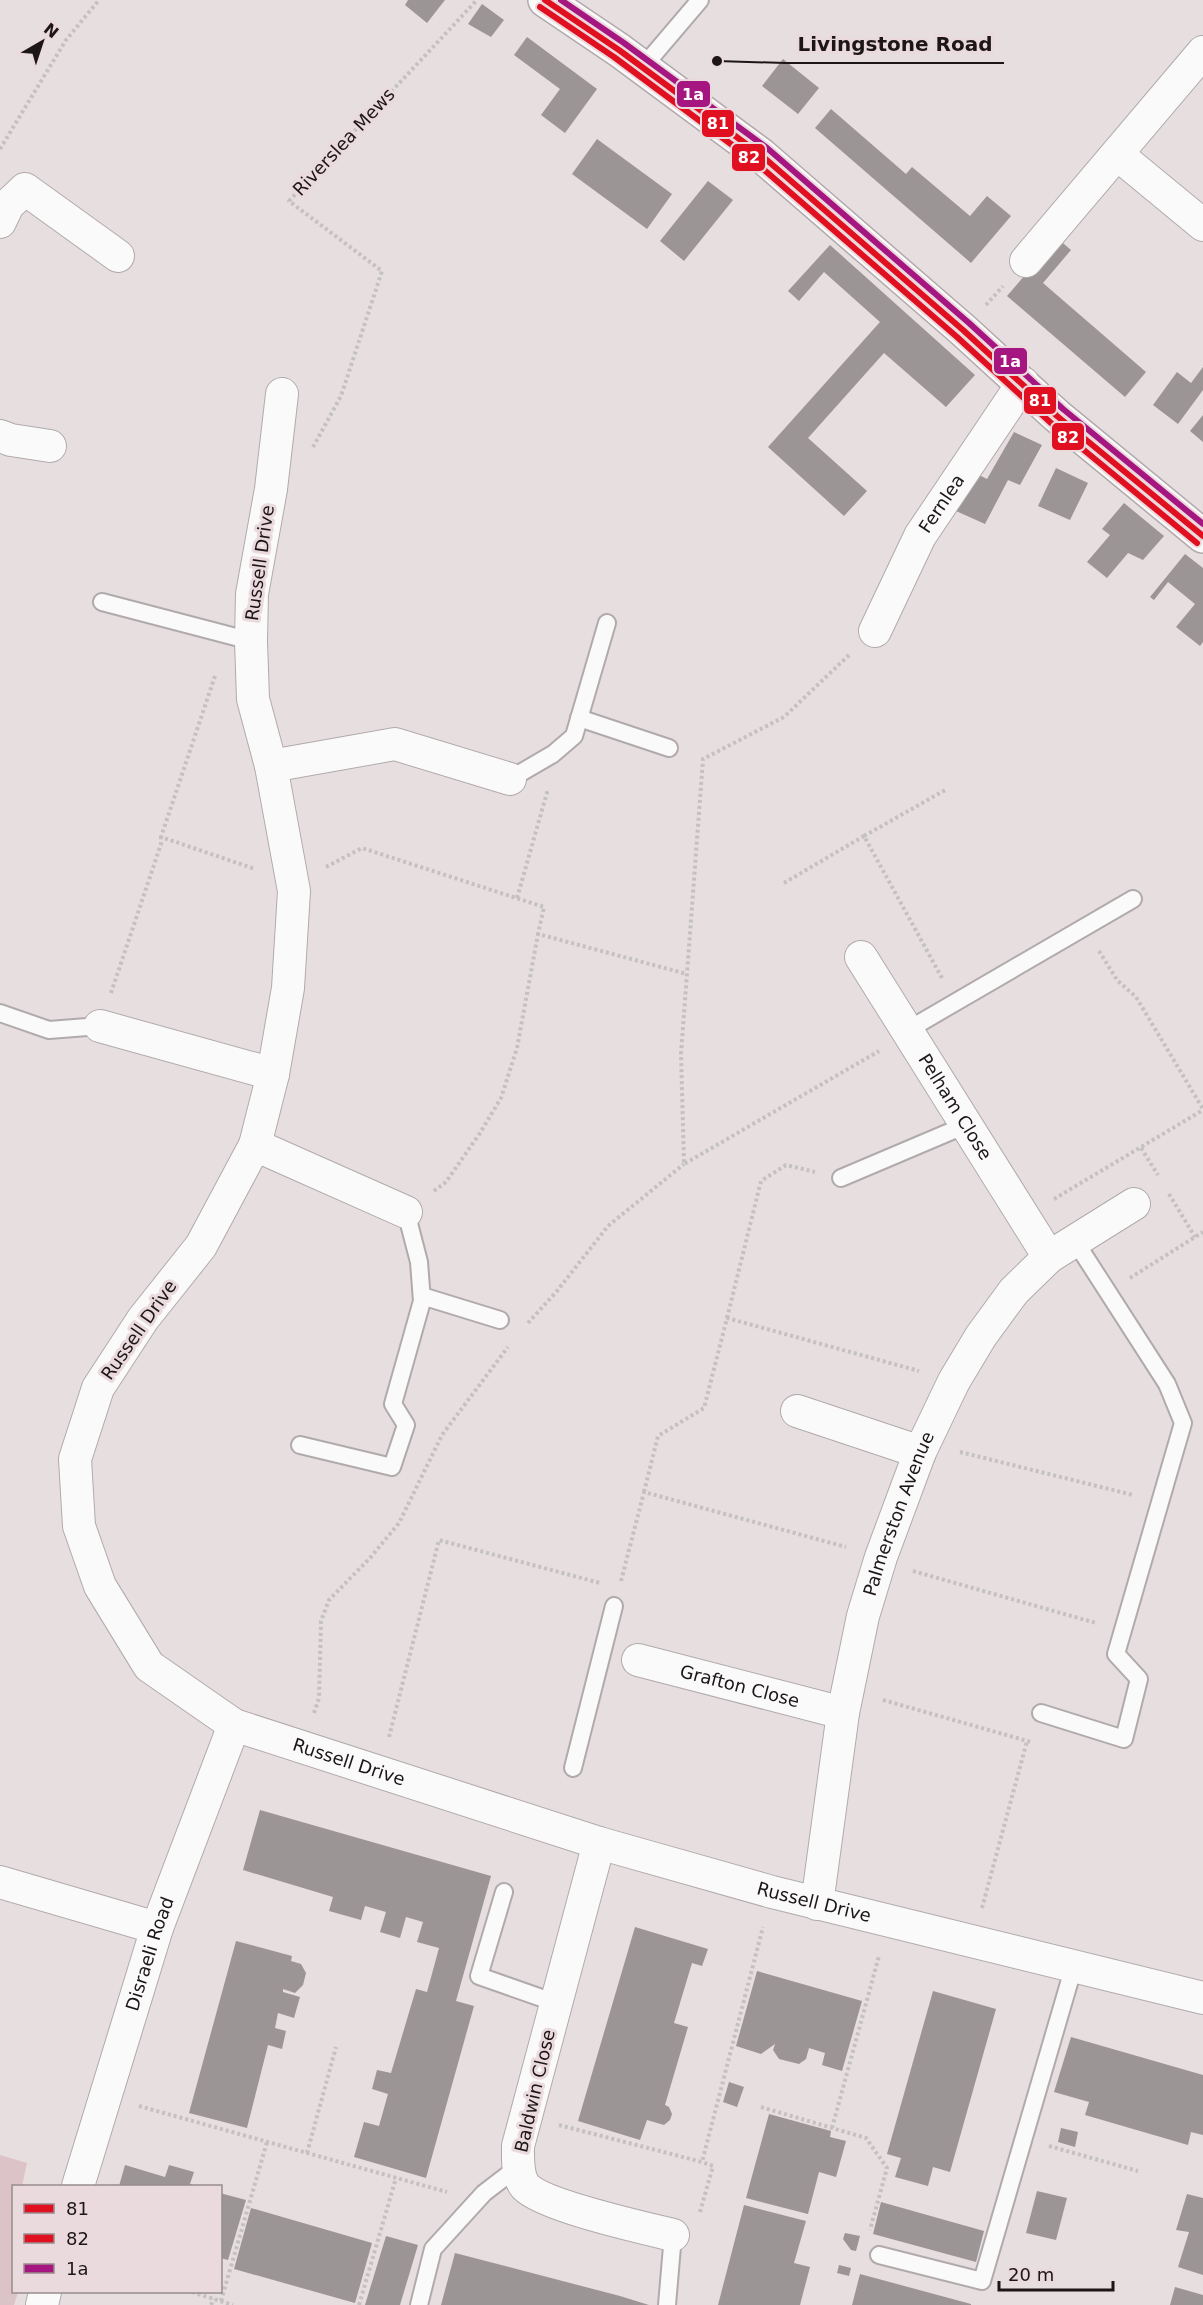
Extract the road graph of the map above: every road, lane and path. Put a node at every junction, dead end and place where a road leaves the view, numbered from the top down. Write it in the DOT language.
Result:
graph roads {
  1 [pos="99,0"];
  2 [pos="477,0"];
  3 [pos="545,0"];
  4 [pos="700,0"];
  5 [pos="1203,52"];
  6 [pos="643,67"];
  7 [pos="0,149"];
  8 [pos="1117,154"];
  9 [pos="0,222"];
  10 [pos="1203,225"];
  11 [pos="118,256"];
  12 [pos="1026,261"];
  13 [pos="963,330"];
  14 [pos="1023,383"];
  15 [pos="282,394"];
  16 [pos="0,436"];
  17 [pos="50,446"];
  18 [pos="311,451"];
  19 [pos="1203,536"];
  20 [pos="102,602"];
  21 [pos="607,623"];
  22 [pos="874,631"];
  23 [pos="239,638"];
  24 [pos="579,718"];
  25 [pos="560,748"];
  26 [pos="669,748"];
  27 [pos="271,766"];
  28 [pos="510,780"];
  29 [pos="947,789"];
  30 [pos="864,836"];
  31 [pos="161,837"];
  32 [pos="292,883"];
  33 [pos="784,883"];
  34 [pos="517,898"];
  35 [pos="1132,899"];
  36 [pos="1084,928"];
  37 [pos="538,933"];
  38 [pos="861,957"];
  39 [pos="687,974"];
  40 [pos="955,1002"];
  41 [pos="0,1013"];
  42 [pos="99,1026"];
  43 [pos="907,1033"];
  44 [pos="273,1074"];
  45 [pos="1203,1109"];
  46 [pos="966,1125"];
  47 [pos="255,1145"];
  48 [pos="684,1164"];
  49 [pos="842,1178"];
  50 [pos="1134,1204"];
  51 [pos="406,1212"];
  52 [pos="1024,1218"];
  53 [pos="1203,1233"];
  54 [pos="1062,1249"];
  55 [pos="1108,1292"];
  56 [pos="422,1296"];
  57 [pos="727,1318"];
  58 [pos="500,1320"];
  59 [pos="523,1329"];
  60 [pos="510,1345"];
  61 [pos="954,1381"];
  62 [pos="797,1411"];
  63 [pos="300,1445"];
  64 [pos="922,1447"];
  65 [pos="644,1492"];
  66 [pos="1160,1502"];
  67 [pos="880,1559"];
  68 [pos="620,1588"];
  69 [pos="614,1606"];
  70 [pos="1123,1630"];
  71 [pos="621,1655"];
  72 [pos="845,1702"];
  73 [pos="1041,1713"];
  74 [pos="234,1725"];
  75 [pos="1027,1741"];
  76 [pos="304,1749"];
  77 [pos="573,1768"];
  78 [pos="380,1773"];
  79 [pos="598,1843"];
  80 [pos="0,1882"];
  81 [pos="504,1892"];
  82 [pos="772,1892"];
  83 [pos="817,1904"];
  84 [pos="889,1921"];
  85 [pos="157,1928"];
  86 [pos="973,1942"];
  87 [pos="1074,1966"];
  88 [pos="1203,1998"];
  89 [pos="556,2003"];
  90 [pos="336,2047"];
  91 [pos="105,2096"];
  92 [pos="761,2107"];
  93 [pos="526,2116"];
  94 [pos="832,2128"];
  95 [pos="1023,2139"];
  96 [pos="267,2142"];
  97 [pos="307,2153"];
  98 [pos="518,2167"];
  99 [pos="1138,2171"];
  100 [pos="396,2178"];
  101 [pos="79,2185"];
  102 [pos="476,2201"];
  103 [pos="673,2235"];
  104 [pos="879,2255"];
  105 [pos="196,2293"];
  106 [pos="214,2298"];
  107 [pos="221,2301"];
  108 [pos="211,2305"];
  109 [pos="233,2305"];
  110 [pos="359,2305"];
  111 [pos="419,2305"];
  112 [pos="667,2305"];
  1 -- 7 [label="path"];
  2 -- 18 [label="path, Riverslea Mews"];
  3 -- 6 [label="street"];
  4 -- 6 [label="lane"];
  5 -- 8 [label="street"];
  6 -- 13 [label="street"];
  8 -- 10 [label="street"];
  8 -- 12 [label="street"];
  9 -- 11 [label="street"];
  12 -- 13 [label="path"];
  13 -- 14 [label="street"];
  14 -- 19 [label="street"];
  14 -- 22 [label="street, Fernlea"];
  15 -- 23 [label="street, Russell Drive"];
  16 -- 17 [label="street"];
  20 -- 23 [label="lane"];
  21 -- 24 [label="lane"];
  22 -- 39 [label="path"];
  23 -- 27 [label="street, Russell Drive"];
  23 -- 31 [label="path"];
  24 -- 25 [label="lane"];
  24 -- 26 [label="lane"];
  25 -- 28 [label="lane"];
  25 -- 34 [label="path"];
  27 -- 28 [label="street"];
  27 -- 32 [label="street, Russell Drive"];
  29 -- 30 [label="path"];
  30 -- 33 [label="path"];
  30 -- 40 [label="path"];
  31 -- 32 [label="path"];
  31 -- 42 [label="path"];
  32 -- 34 [label="path"];
  32 -- 44 [label="street, Russell Drive"];
  34 -- 37 [label="path"];
  35 -- 36 [label="lane"];
  36 -- 40 [label="lane"];
  36 -- 45 [label="path"];
  37 -- 39 [label="path"];
  37 -- 51 [label="path"];
  38 -- 43 [label="street, Pelham Close"];
  39 -- 48 [label="path"];
  40 -- 43 [label="lane"];
  41 -- 42 [label="lane"];
  42 -- 44 [label="street"];
  43 -- 46 [label="street, Pelham Close"];
  43 -- 48 [label="path"];
  44 -- 47 [label="street, Russell Drive"];
  45 -- 52 [label="path"];
  46 -- 49 [label="lane"];
  46 -- 52 [label="street, Pelham Close"];
  47 -- 51 [label="street"];
  47 -- 74 [label="street, Russell Drive"];
  48 -- 59 [label="path"];
  49 -- 57 [label="path"];
  50 -- 54 [label="street, Palmerston Avenue"];
  51 -- 56 [label="lane"];
  52 -- 54 [label="street, Pelham Close"];
  53 -- 55 [label="path"];
  54 -- 55 [label="lane"];
  54 -- 61 [label="street, Palmerston Avenue"];
  55 -- 66 [label="lane"];
  56 -- 58 [label="lane"];
  56 -- 63 [label="lane"];
  57 -- 61 [label="path"];
  57 -- 65 [label="path"];
  60 -- 76 [label="path"];
  61 -- 64 [label="street, Palmerston Avenue"];
  62 -- 64 [label="street"];
  64 -- 66 [label="path"];
  64 -- 67 [label="street, Palmerston Avenue"];
  65 -- 67 [label="path"];
  65 -- 68 [label="path"];
  66 -- 70 [label="lane"];
  67 -- 70 [label="path"];
  67 -- 72 [label="street, Palmerston Avenue"];
  68 -- 69 [label="path"];
  68 -- 78 [label="path"];
  69 -- 71 [label="lane"];
  70 -- 73 [label="lane"];
  71 -- 72 [label="street, Grafton Close"];
  71 -- 77 [label="lane"];
  72 -- 75 [label="path"];
  72 -- 83 [label="street, Palmerston Avenue"];
  73 -- 75 [label="path"];
  74 -- 76 [label="street, Russell Drive"];
  74 -- 85 [label="street, Disraeli Road"];
  75 -- 86 [label="path"];
  76 -- 78 [label="street, Russell Drive"];
  78 -- 79 [label="street, Russell Drive"];
  79 -- 82 [label="street, Russell Drive"];
  79 -- 89 [label="street, Baldwin Close"];
  80 -- 85 [label="street"];
  81 -- 89 [label="lane"];
  82 -- 83 [label="street, Russell Drive"];
  82 -- 93 [label="path"];
  83 -- 84 [label="street, Russell Drive"];
  84 -- 86 [label="street, Russell Drive"];
  84 -- 94 [label="path"];
  85 -- 91 [label="street, Disraeli Road"];
  86 -- 87 [label="street, Russell Drive"];
  87 -- 88 [label="street, Russell Drive"];
  87 -- 95 [label="lane"];
  89 -- 93 [label="street, Baldwin Close"];
  90 -- 97 [label="path"];
  91 -- 96 [label="path"];
  91 -- 101 [label="street, Disraeli Road"];
  92 -- 94 [label="path"];
  93 -- 98 [label="street, Baldwin Close"];
  94 -- 104 [label="path"];
  95 -- 99 [label="path"];
  95 -- 104 [label="lane"];
  96 -- 97 [label="path"];
  96 -- 107 [label="path"];
  97 -- 100 [label="path"];
  98 -- 102 [label="lane"];
  98 -- 103 [label="street, Baldwin Close"];
  100 -- 102 [label="path"];
  100 -- 110 [label="path"];
  102 -- 111 [label="lane"];
  103 -- 112 [label="lane"];
  105 -- 106 [label="path"];
  106 -- 107 [label="path"];
  106 -- 108 [label="path"];
  107 -- 109 [label="path"];
}
